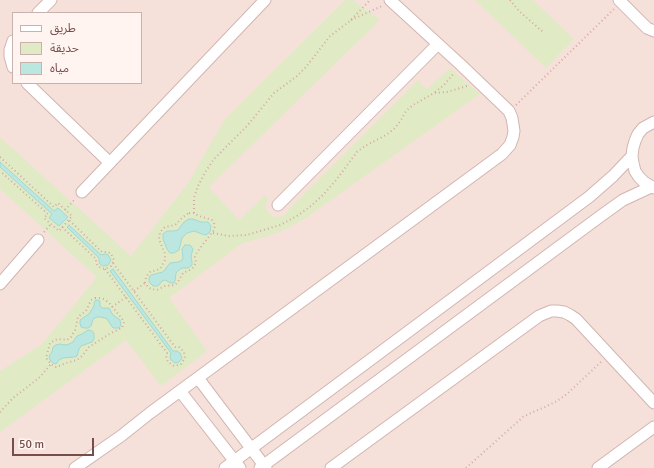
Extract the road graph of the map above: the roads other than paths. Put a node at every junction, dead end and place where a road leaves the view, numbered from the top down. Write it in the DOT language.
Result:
graph roads {
  1 [pos="51,0"];
  2 [pos="265,0"];
  3 [pos="391,1"];
  4 [pos="620,1"];
  5 [pos="39,12"];
  6 [pos="654,31"];
  7 [pos="12,44"];
  8 [pos="438,44"];
  9 [pos="12,63"];
  10 [pos="28,84"];
  11 [pos="654,122"];
  12 [pos="632,156"];
  13 [pos="110,163"];
  14 [pos="652,187"];
  15 [pos="82,192"];
  16 [pos="278,205"];
  17 [pos="38,240"];
  18 [pos="1,280"];
  19 [pos="198,378"];
  20 [pos="180,391"];
  21 [pos="654,403"];
  22 [pos="654,427"];
  23 [pos="251,449"];
  24 [pos="237,464"];
  25 [pos="263,467"];
  26 [pos="75,468"];
  27 [pos="225,468"];
  28 [pos="331,468"];
  29 [pos="598,468"];
  1 -- 5 [label="street"];
  2 -- 13 [label="street"];
  3 -- 8 [label="street"];
  4 -- 6 [label="street"];
  7 -- 9 [label="street"];
  8 -- 16 [label="street"];
  8 -- 19 [label="street"];
  10 -- 13 [label="street"];
  11 -- 12 [label="street"];
  12 -- 14 [label="street"];
  12 -- 23 [label="street"];
  13 -- 15 [label="street"];
  14 -- 25 [label="street"];
  17 -- 18 [label="street"];
  19 -- 20 [label="street"];
  19 -- 23 [label="street"];
  20 -- 24 [label="street"];
  20 -- 26 [label="street"];
  21 -- 28 [label="street"];
  22 -- 29 [label="street"];
  23 -- 24 [label="street"];
  23 -- 25 [label="street"];
  24 -- 27 [label="street"];
}
